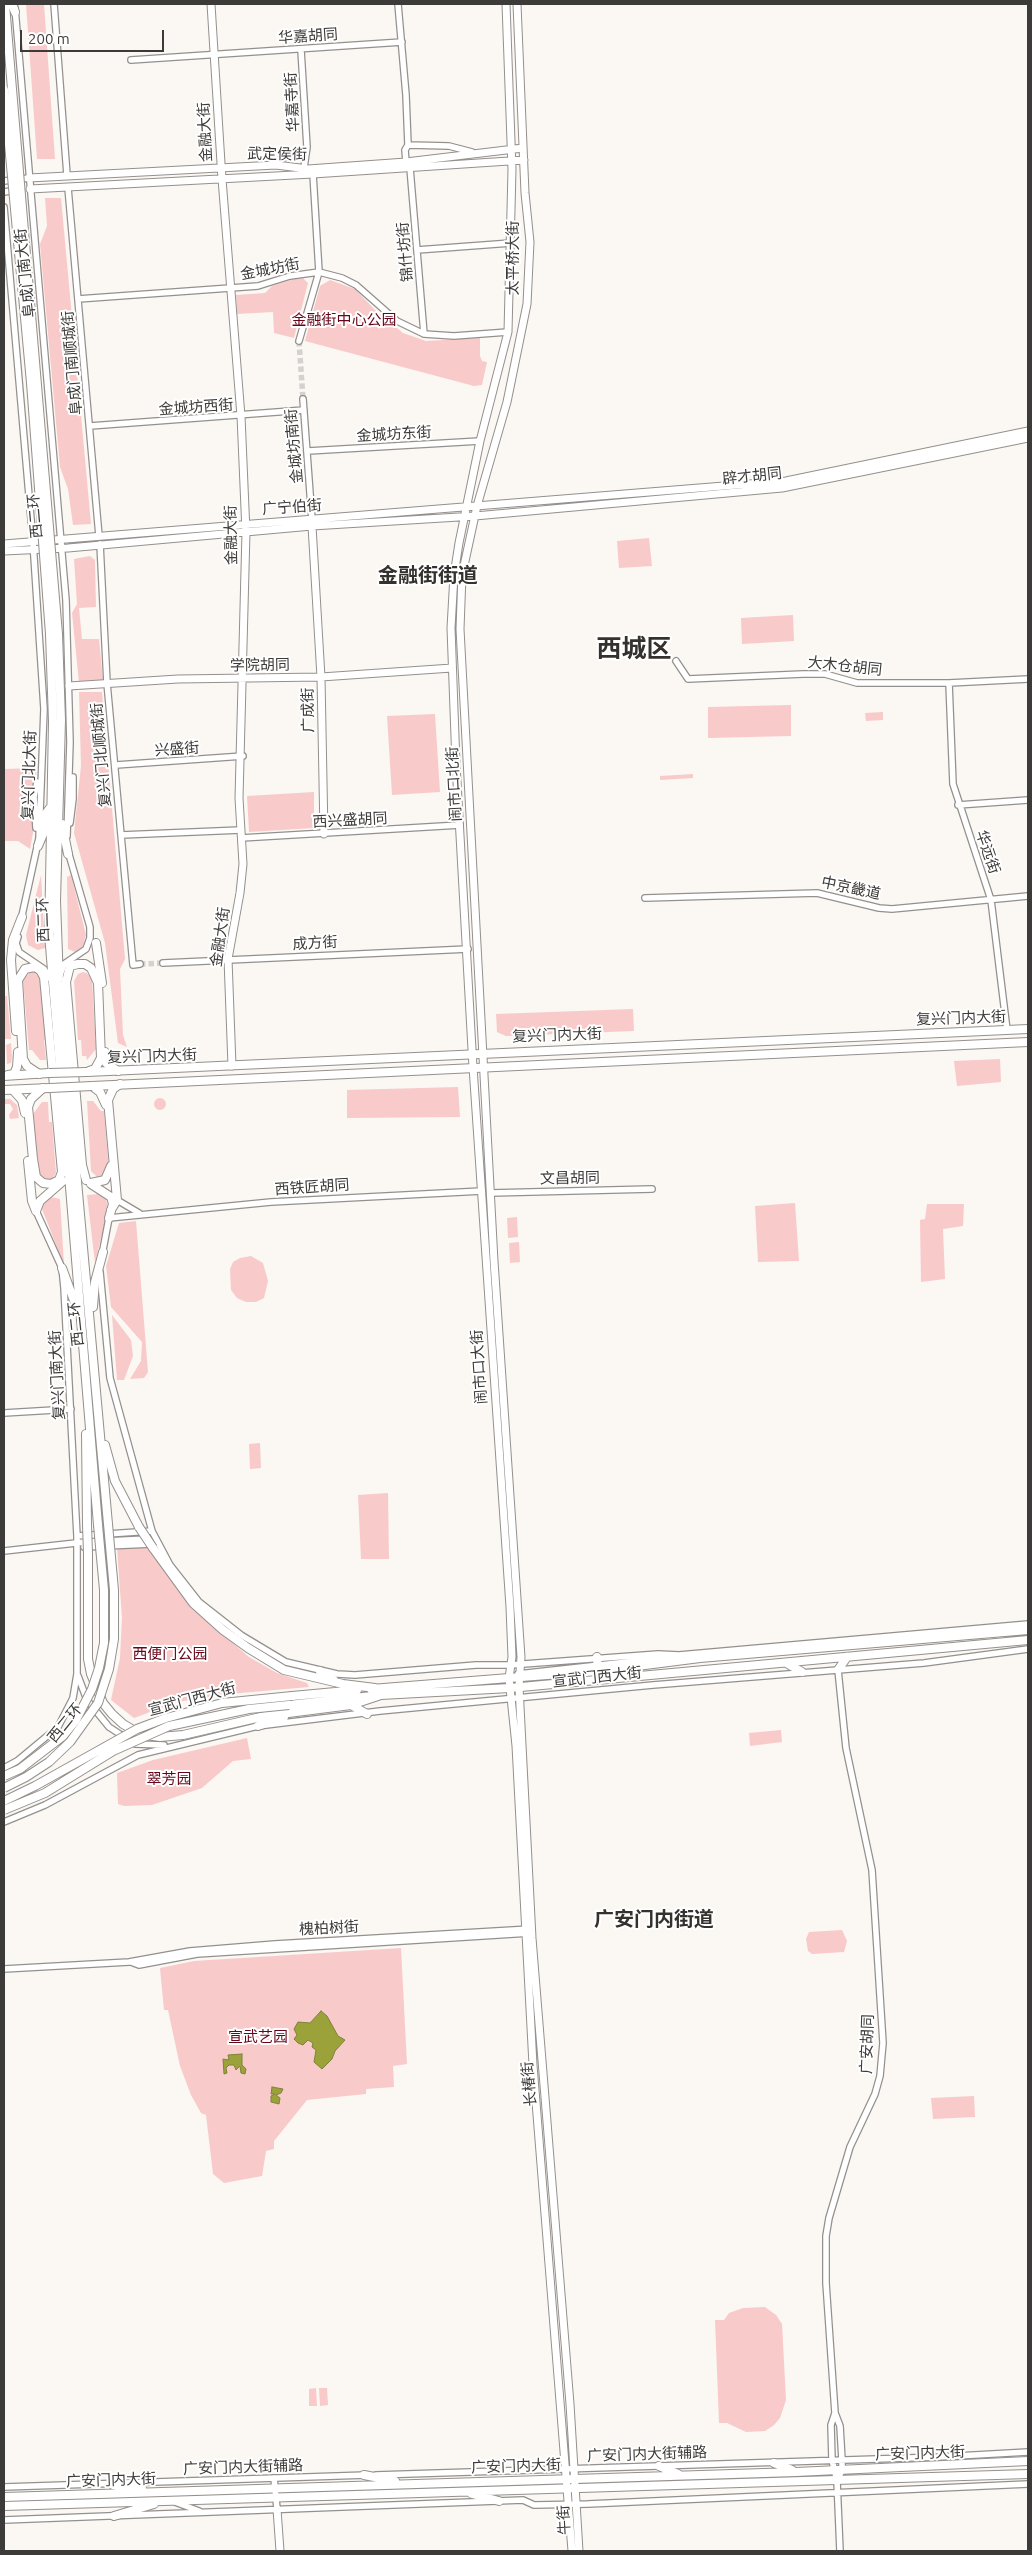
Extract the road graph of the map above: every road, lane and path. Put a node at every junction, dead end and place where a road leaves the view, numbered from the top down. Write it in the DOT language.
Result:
graph roads {
  1 [pos="4,4"];
  2 [pos="13,4"];
  3 [pos="54,4"];
  4 [pos="211,4"];
  5 [pos="398,4"];
  6 [pos="506,4"];
  7 [pos="517,4"];
  8 [pos="15,12"];
  9 [pos="402,42"];
  10 [pos="301,50"];
  11 [pos="215,54"];
  12 [pos="131,60"];
  13 [pos="4,90"];
  14 [pos="408,145"];
  15 [pos="523,148"];
  16 [pos="510,149"];
  17 [pos="472,152"];
  18 [pos="305,153"];
  19 [pos="26,155"];
  20 [pos="4,157"];
  21 [pos="524,160"];
  22 [pos="511,161"];
  23 [pos="269,165"];
  24 [pos="408,165"];
  25 [pos="221,168"];
  26 [pos="304,168"];
  27 [pos="313,174"];
  28 [pos="67,175"];
  29 [pos="29,178"];
  30 [pos="222,179"];
  31 [pos="4,181"];
  32 [pos="68,188"];
  33 [pos="30,189"];
  34 [pos="4,192"];
  35 [pos="4,208"];
  36 [pos="511,243"];
  37 [pos="417,250"];
  38 [pos="319,272"];
  39 [pos="230,289"];
  40 [pos="78,298"];
  41 [pos="508,332"];
  42 [pos="424,334"];
  43 [pos="300,341"];
  44 [pos="303,399"];
  45 [pos="304,410"];
  46 [pos="243,416"];
  47 [pos="90,426"];
  48 [pos="1028,431"];
  49 [pos="1028,438"];
  50 [pos="480,441"];
  51 [pos="308,451"];
  52 [pos="43,500"];
  53 [pos="56,500"];
  54 [pos="30,502"];
  55 [pos="466,506"];
  56 [pos="477,506"];
  57 [pos="465,516"];
  58 [pos="475,516"];
  59 [pos="312,523"];
  60 [pos="247,524"];
  61 [pos="248,532"];
  62 [pos="99,536"];
  63 [pos="60,540"];
  64 [pos="4,544"];
  65 [pos="100,544"];
  66 [pos="48,545"];
  67 [pos="34,546"];
  68 [pos="61,548"];
  69 [pos="4,551"];
  70 [pos="676,661"];
  71 [pos="452,668"];
  72 [pos="321,677"];
  73 [pos="245,679"];
  74 [pos="1028,679"];
  75 [pos="107,683"];
  76 [pos="949,683"];
  77 [pos="69,686"];
  78 [pos="241,756"];
  79 [pos="116,766"];
  80 [pos="1028,800"];
  81 [pos="958,805"];
  82 [pos="59,806"];
  83 [pos="50,808"];
  84 [pos="460,825"];
  85 [pos="240,830"];
  86 [pos="324,834"];
  87 [pos="120,835"];
  88 [pos="243,838"];
  89 [pos="38,846"];
  90 [pos="68,854"];
  91 [pos="474,885"];
  92 [pos="464,886"];
  93 [pos="1028,896"];
  94 [pos="645,898"];
  95 [pos="991,900"];
  96 [pos="22,917"];
  97 [pos="90,928"];
  98 [pos="96,943"];
  99 [pos="468,949"];
  100 [pos="78,955"];
  101 [pos="230,959"];
  102 [pos="36,963"];
  103 [pos="163,963"];
  104 [pos="136,964"];
  105 [pos="70,966"];
  106 [pos="42,972"];
  107 [pos="56,983"];
  108 [pos="1028,1029"];
  109 [pos="1007,1030"];
  110 [pos="1028,1042"];
  111 [pos="482,1052"];
  112 [pos="472,1053"];
  113 [pos="234,1066"];
  114 [pos="482,1066"];
  115 [pos="473,1067"];
  116 [pos="118,1071"];
  117 [pos="87,1072"];
  118 [pos="40,1074"];
  119 [pos="6,1076"];
  120 [pos="120,1084"];
  121 [pos="92,1086"];
  122 [pos="47,1088"];
  123 [pos="4,1090"];
  124 [pos="13,1090"];
  125 [pos="66,1157"];
  126 [pos="76,1170"];
  127 [pos="88,1182"];
  128 [pos="652,1189"];
  129 [pos="486,1192"];
  130 [pos="117,1200"];
  131 [pos="36,1211"];
  132 [pos="110,1214"];
  133 [pos="144,1214"];
  134 [pos="102,1252"];
  135 [pos="62,1268"];
  136 [pos="81,1325"];
  137 [pos="90,1328"];
  138 [pos="88,1407"];
  139 [pos="71,1409"];
  140 [pos="4,1412"];
  141 [pos="99,1418"];
  142 [pos="152,1530"];
  143 [pos="77,1536"];
  144 [pos="157,1541"];
  145 [pos="77,1544"];
  146 [pos="4,1551"];
  147 [pos="1028,1624"];
  148 [pos="1028,1630"];
  149 [pos="975,1632"];
  150 [pos="1028,1640"];
  151 [pos="1028,1650"];
  152 [pos="679,1655"];
  153 [pos="847,1657"];
  154 [pos="597,1658"];
  155 [pos="700,1658"];
  156 [pos="520,1664"];
  157 [pos="788,1664"];
  158 [pos="510,1665"];
  159 [pos="597,1669"];
  160 [pos="838,1670"];
  161 [pos="320,1671"];
  162 [pos="802,1672"];
  163 [pos="77,1674"];
  164 [pos="519,1675"];
  165 [pos="509,1678"];
  166 [pos="342,1684"];
  167 [pos="519,1687"];
  168 [pos="375,1688"];
  169 [pos="510,1688"];
  170 [pos="381,1695"];
  171 [pos="520,1699"];
  172 [pos="511,1700"];
  173 [pos="351,1705"];
  174 [pos="297,1712"];
  175 [pos="367,1714"];
  176 [pos="258,1726"];
  177 [pos="127,1738"];
  178 [pos="171,1746"];
  179 [pos="126,1760"];
  180 [pos="4,1768"];
  181 [pos="4,1776"];
  182 [pos="4,1788"];
  183 [pos="6,1799"];
  184 [pos="4,1810"];
  185 [pos="4,1822"];
  186 [pos="529,1931"];
  187 [pos="4,1969"];
  188 [pos="835,2413"];
  189 [pos="1028,2452"];
  190 [pos="832,2460"];
  191 [pos="842,2460"];
  192 [pos="1028,2461"];
  193 [pos="774,2462"];
  194 [pos="659,2466"];
  195 [pos="566,2470"];
  196 [pos="575,2470"];
  197 [pos="838,2470"];
  198 [pos="796,2472"];
  199 [pos="1028,2474"];
  200 [pos="680,2475"];
  201 [pos="364,2476"];
  202 [pos="274,2478"];
  203 [pos="576,2478"];
  204 [pos="566,2479"];
  205 [pos="837,2481"];
  206 [pos="147,2482"];
  207 [pos="412,2484"];
  208 [pos="1028,2484"];
  209 [pos="113,2485"];
  210 [pos="4,2487"];
  211 [pos="275,2488"];
  212 [pos="567,2488"];
  213 [pos="576,2488"];
  214 [pos="463,2491"];
  215 [pos="164,2492"];
  216 [pos="837,2493"];
  217 [pos="4,2497"];
  218 [pos="276,2498"];
  219 [pos="169,2501"];
  220 [pos="500,2501"];
  221 [pos="573,2504"];
  222 [pos="4,2506"];
  223 [pos="277,2509"];
  224 [pos="204,2512"];
  225 [pos="114,2516"];
  226 [pos="4,2520"];
  227 [pos="280,2551"];
  228 [pos="572,2551"];
  229 [pos="579,2551"];
  230 [pos="840,2551"];
  1 -- 82 [label="main road, 西二环, bridge"];
  2 -- 8 [label="main road"];
  3 -- 28 [label="street"];
  4 -- 11 [label="main road, 金融大街"];
  5 -- 9 [label="street, 锦什坊街"];
  6 -- 16 [label="main road, 太平桥大街"];
  7 -- 15 [label="main road, 太平桥大街"];
  8 -- 19 [label="street, 阜成门南大街"];
  9 -- 10 [label="street, 华嘉胡同"];
  9 -- 14 [label="street, 锦什坊街"];
  10 -- 11 [label="street, 华嘉胡同"];
  10 -- 18 [label="street, 华嘉寺街"];
  11 -- 12 [label="street, 华嘉胡同"];
  11 -- 25 [label="main road, 金融大街"];
  13 -- 83 [label="main road, 西二环, bridge"];
  14 -- 17 [label="street"];
  14 -- 24 [label="street, 锦什坊街"];
  15 -- 16 [label="main road, 武定侯街"];
  15 -- 21 [label="main road, 太平桥大街"];
  16 -- 22 [label="main road, 太平桥大街"];
  16 -- 24 [label="main road, 武定侯街"];
  18 -- 23 [label="street, 华嘉寺街"];
  18 -- 26 [label="street, 华嘉寺街"];
  19 -- 20 [label="street"];
  19 -- 29 [label="street, 阜成门南大街"];
  21 -- 22 [label="main road, 武定侯街"];
  21 -- 56 [label="main road, 太平桥大街"];
  22 -- 24 [label="main road, 武定侯街"];
  22 -- 36 [label="main road, 太平桥大街"];
  23 -- 25 [label="main road, 武定侯街"];
  23 -- 26 [label="main road, 武定侯街"];
  24 -- 26 [label="main road, 武定侯街"];
  24 -- 27 [label="main road, 武定侯街"];
  24 -- 37 [label="street, 锦什坊街"];
  25 -- 28 [label="main road, 武定侯街"];
  25 -- 30 [label="main road, 金融大街"];
  27 -- 30 [label="main road, 武定侯街"];
  27 -- 38 [label="street"];
  28 -- 29 [label="main road, 武定侯街"];
  29 -- 31 [label="street"];
  29 -- 33 [label="street, 阜成门南大街"];
  30 -- 32 [label="main road, 武定侯街"];
  30 -- 39 [label="main road, 金融大街"];
  32 -- 33 [label="main road, 武定侯街"];
  32 -- 40 [label="street, 阜成门南顺城街"];
  33 -- 34 [label="street"];
  33 -- 53 [label="street, 阜成门南大街"];
  35 -- 54 [label="street, 阜成门南大街"];
  36 -- 37 [label="street"];
  36 -- 41 [label="main road, 太平桥大街"];
  37 -- 42 [label="street, 锦什坊街"];
  38 -- 39 [label="street, 金城坊街"];
  38 -- 42 [label="street, 金城坊街"];
  38 -- 43 [label="street"];
  39 -- 40 [label="street, 金城坊街"];
  39 -- 46 [label="main road, 金融大街"];
  40 -- 47 [label="street, 阜成门南顺城街"];
  41 -- 42 [label="street, 金城坊街"];
  41 -- 50 [label="main road, 太平桥大街"];
  44 -- 45 [label="street, 金城坊南街"];
  45 -- 46 [label="street, 金城坊西街"];
  45 -- 51 [label="street, 金城坊南街"];
  46 -- 47 [label="street, 金城坊西街"];
  46 -- 60 [label="main road, 金融大街"];
  47 -- 62 [label="street, 阜成门南顺城街"];
  48 -- 56 [label="main road, 辟才胡同"];
  49 -- 58 [label="main road, 辟才胡同"];
  50 -- 51 [label="street, 金城坊东街"];
  50 -- 55 [label="main road, 太平桥大街"];
  51 -- 59 [label="street, 金城坊南街"];
  52 -- 53 [label="street"];
  52 -- 54 [label="street"];
  52 -- 66 [label="street"];
  53 -- 63 [label="street, 阜成门南大街"];
  54 -- 67 [label="street, 阜成门南大街"];
  55 -- 56 [label="main road, 辟才胡同"];
  55 -- 57 [label="main road, 太平桥大街"];
  55 -- 59 [label="main road, 广宁伯街"];
  56 -- 58 [label="main road, 太平桥大街"];
  57 -- 58 [label="main road, 辟才胡同"];
  57 -- 59 [label="main road, 广宁伯街"];
  57 -- 71 [label="main road, 闹市口北街"];
  58 -- 91 [label="main road, 闹市口北街"];
  59 -- 60 [label="main road, 广宁伯街"];
  59 -- 61 [label="main road, 广宁伯街"];
  59 -- 72 [label="main road, 广成街"];
  60 -- 61 [label="main road, 金融大街"];
  60 -- 62 [label="main road, 广宁伯街"];
  61 -- 65 [label="main road, 广宁伯街"];
  61 -- 73 [label="main road, 金融大街"];
  62 -- 63 [label="main road, 广宁伯街"];
  63 -- 66 [label="main road, 广宁伯街"];
  63 -- 68 [label="street, 阜成门南大街"];
  64 -- 67 [label="main road"];
  65 -- 68 [label="main road, 广宁伯街"];
  65 -- 75 [label="street, 复兴门北顺城街"];
  66 -- 67 [label="main road"];
  66 -- 68 [label="main road, 广宁伯街"];
  67 -- 69 [label="main road"];
  67 -- 89 [label="street, 复兴门北大街"];
  68 -- 77 [label="street"];
  70 -- 76 [label="street, 大木仓胡同"];
  71 -- 72 [label="main road, 学院胡同"];
  71 -- 84 [label="main road, 闹市口北街"];
  72 -- 73 [label="main road, 学院胡同"];
  72 -- 86 [label="main road, 广成街"];
  73 -- 75 [label="main road, 学院胡同"];
  73 -- 78 [label="main road, 金融大街"];
  74 -- 76 [label="street, 大木仓胡同"];
  75 -- 77 [label="main road, 学院胡同"];
  75 -- 79 [label="street, 复兴门北顺城街"];
  76 -- 81 [label="street, 华远街"];
  77 -- 90 [label="street"];
  78 -- 79 [label="street, 兴盛街"];
  78 -- 85 [label="main road, 金融大街"];
  78 -- 88 [label="main road"];
  79 -- 87 [label="street, 复兴门北顺城街"];
  80 -- 81 [label="street"];
  81 -- 95 [label="street, 华远街"];
  82 -- 90 [label="main road"];
  82 -- 107 [label="main road, 西二环"];
  83 -- 89 [label="main road"];
  83 -- 107 [label="main road, 西二环"];
  84 -- 86 [label="street, 西兴盛胡同"];
  84 -- 92 [label="main road, 闹市口北街"];
  85 -- 87 [label="street"];
  85 -- 88 [label="main road, 金融大街"];
  86 -- 88 [label="street, 西兴盛胡同"];
  87 -- 104 [label="street, 复兴门北顺城街"];
  88 -- 101 [label="main road"];
  89 -- 96 [label="street"];
  90 -- 97 [label="street"];
  91 -- 92 [label="main road"];
  91 -- 111 [label="main road, 闹市口北街"];
  92 -- 99 [label="main road, 闹市口北街"];
  93 -- 95 [label="street, 中京畿道"];
  94 -- 95 [label="street, 中京畿道"];
  95 -- 109 [label="street, 华远街"];
  96 -- 102 [label="street"];
  96 -- 119 [label="main road"];
  97 -- 98 [label="street"];
  97 -- 100 [label="street"];
  98 -- 116 [label="main road"];
  99 -- 101 [label="street, 成方街"];
  99 -- 112 [label="main road, 闹市口北街"];
  100 -- 105 [label="main road"];
  100 -- 107 [label="street"];
  101 -- 103 [label="street, 成方街"];
  101 -- 113 [label="main road"];
  102 -- 106 [label="main road"];
  102 -- 107 [label="street"];
  105 -- 117 [label="main road"];
  105 -- 127 [label="main road"];
  106 -- 118 [label="main road"];
  106 -- 122 [label="main road"];
  107 -- 125 [label="main road, 西二环"];
  107 -- 126 [label="main road, 西二环"];
  108 -- 109 [label="main road, 复兴门内大街"];
  109 -- 111 [label="main road, 复兴门内大街"];
  110 -- 114 [label="main road, 复兴门内大街"];
  111 -- 112 [label="main road, 复兴门内大街"];
  111 -- 114 [label="main road, 闹市口北街"];
  112 -- 113 [label="main road, 复兴门内大街"];
  112 -- 115 [label="main road, 闹市口北街"];
  113 -- 116 [label="main road, 复兴门内大街"];
  114 -- 115 [label="main road, 复兴门内大街"];
  114 -- 129 [label="main road, 闹市口大街"];
  115 -- 120 [label="main road, 复兴门内大街"];
  115 -- 129 [label="main road, 闹市口大街"];
  116 -- 117 [label="main road, 复兴门内大街"];
  117 -- 118 [label="main road, 复兴门内大街, bridge"];
  118 -- 119 [label="main road, 复兴门内大街"];
  120 -- 121 [label="main road, 复兴门内大街"];
  120 -- 130 [label="main road"];
  121 -- 122 [label="main road, 复兴门内大街, bridge"];
  121 -- 127 [label="main road"];
  122 -- 124 [label="main road, 复兴门内大街"];
  123 -- 124 [label="main road, 复兴门内大街"];
  124 -- 131 [label="main road"];
  125 -- 131 [label="main road"];
  125 -- 136 [label="main road, 西二环"];
  126 -- 127 [label="main road"];
  126 -- 137 [label="main road, 西二环"];
  127 -- 132 [label="main road"];
  128 -- 129 [label="street, 文昌胡同"];
  129 -- 133 [label="street, 西铁匠胡同"];
  129 -- 156 [label="main road, 闹市口大街"];
  129 -- 158 [label="main road, 闹市口大街"];
  130 -- 132 [label="main road"];
  130 -- 133 [label="street"];
  131 -- 135 [label="street, 复兴门南大街"];
  132 -- 133 [label="street, 西铁匠胡同"];
  132 -- 134 [label="street"];
  134 -- 137 [label="main road"];
  134 -- 142 [label="street"];
  135 -- 136 [label="main road"];
  135 -- 139 [label="street, 复兴门南大街"];
  136 -- 138 [label="main road, 西二环"];
  137 -- 141 [label="main road, 西二环"];
  138 -- 174 [label="main road, bridge"];
  138 -- 181 [label="main road, 西二环, bridge"];
  139 -- 140 [label="street"];
  139 -- 143 [label="street, 复兴门南大街"];
  141 -- 166 [label="main road, bridge"];
  141 -- 182 [label="main road, 西二环, bridge"];
  142 -- 143 [label="street"];
  142 -- 144 [label="street"];
  143 -- 145 [label="street, 复兴门南大街"];
  144 -- 145 [label="street"];
  144 -- 161 [label="street"];
  145 -- 146 [label="street"];
  145 -- 163 [label="street, 宣武门西大街"];
  147 -- 149 [label="street, 宣武门西大街"];
  148 -- 149 [label="main road, 宣武门西大街"];
  149 -- 152 [label="street, 宣武门西大街"];
  149 -- 155 [label="main road, 宣武门西大街"];
  150 -- 153 [label="main road, 宣武门西大街"];
  151 -- 160 [label="street, 宣武门西大街"];
  152 -- 154 [label="street, 宣武门西大街"];
  152 -- 155 [label="main road"];
  152 -- 159 [label="street, 宣武门西大街"];
  153 -- 157 [label="main road, 宣武门西大街"];
  153 -- 160 [label="main road"];
  154 -- 156 [label="street, 宣武门西大街"];
  154 -- 159 [label="main road"];
  155 -- 159 [label="main road, 宣武门西大街"];
  156 -- 158 [label="street, 宣武门西大街"];
  156 -- 164 [label="main road, 闹市口大街"];
  157 -- 162 [label="main road"];
  157 -- 167 [label="main road, 宣武门西大街"];
  158 -- 161 [label="street"];
  158 -- 165 [label="main road, 闹市口大街"];
  159 -- 164 [label="main road, 宣武门西大街"];
  160 -- 162 [label="street, 宣武门西大街"];
  160 -- 188 [label="street, 广安胡同"];
  161 -- 166 [label="main road"];
  162 -- 171 [label="street, 宣武门西大街"];
  163 -- 177 [label="street, 宣武门西大街"];
  163 -- 180 [label="street, 宣武门西大街"];
  164 -- 165 [label="main road, 宣武门西大街"];
  164 -- 167 [label="main road, 长椿街"];
  165 -- 168 [label="main road, 宣武门西大街"];
  165 -- 169 [label="main road, 长椿街"];
  166 -- 168 [label="main road"];
  167 -- 169 [label="main road, 宣武门西大街"];
  167 -- 171 [label="main road, 长椿街"];
  168 -- 183 [label="main road, 宣武门西大街, bridge"];
  169 -- 170 [label="main road, 宣武门西大街"];
  169 -- 172 [label="main road, 长椿街"];
  170 -- 173 [label="main road"];
  170 -- 184 [label="main road, 宣武门西大街, bridge"];
  171 -- 172 [label="street, 宣武门西大街"];
  171 -- 186 [label="main road, 长椿街"];
  172 -- 175 [label="street, 宣武门西大街"];
  172 -- 186 [label="main road, 长椿街"];
  173 -- 174 [label="main road"];
  173 -- 175 [label="main road"];
  174 -- 176 [label="main road"];
  175 -- 176 [label="street, 宣武门西大街"];
  176 -- 178 [label="street, 宣武门西大街"];
  177 -- 178 [label="street, 宣武门西大街"];
  177 -- 179 [label="street"];
  178 -- 179 [label="street, 宣武门西大街"];
  179 -- 185 [label="street, 宣武门西大街"];
  186 -- 187 [label="street, 槐柏树街"];
  186 -- 195 [label="main road, 长椿街"];
  186 -- 196 [label="main road, 长椿街"];
  188 -- 190 [label="street, 广安胡同"];
  188 -- 191 [label="street, 广安胡同"];
  189 -- 191 [label="street, 广安门内大街辅路"];
  190 -- 191 [label="street, 广安门内大街辅路"];
  190 -- 193 [label="street, 广安门内大街辅路"];
  190 -- 197 [label="street, 广安胡同"];
  191 -- 197 [label="street, 广安胡同"];
  192 -- 197 [label="main road, 广安门内大街"];
  193 -- 194 [label="street, 广安门内大街辅路"];
  193 -- 198 [label="main road"];
  194 -- 196 [label="street, 广安门内大街辅路"];
  194 -- 200 [label="main road"];
  195 -- 196 [label="street, 广安门内大街辅路"];
  195 -- 201 [label="street, 广安门内大街辅路"];
  195 -- 204 [label="main road, 长椿街"];
  196 -- 203 [label="main road, 长椿街"];
  197 -- 198 [label="main road, 广安门内大街"];
  197 -- 205 [label="street"];
  198 -- 200 [label="main road, 广安门内大街"];
  199 -- 205 [label="main road, 广安门内大街"];
  200 -- 203 [label="main road, 广安门内大街"];
  201 -- 202 [label="street, 广安门内大街辅路"];
  201 -- 207 [label="main road"];
  202 -- 206 [label="street, 广安门内大街辅路"];
  202 -- 211 [label="street"];
  203 -- 204 [label="main road, 广安门内大街"];
  203 -- 213 [label="main road, 牛街"];
  204 -- 207 [label="main road, 广安门内大街"];
  204 -- 212 [label="main road, 长椿街"];
  205 -- 213 [label="main road, 广安门内大街"];
  205 -- 216 [label="street"];
  206 -- 209 [label="street, 广安门内大街"];
  207 -- 211 [label="main road, 广安门内大街"];
  208 -- 216 [label="street"];
  209 -- 210 [label="street, 广安门内大街"];
  209 -- 215 [label="main road"];
  211 -- 215 [label="main road, 广安门内大街"];
  211 -- 218 [label="street"];
  212 -- 213 [label="main road, 广安门内大街"];
  212 -- 214 [label="main road, 广安门内大街"];
  212 -- 221 [label="main road, 长椿街"];
  213 -- 221 [label="main road, 牛街"];
  214 -- 218 [label="main road, 广安门内大街"];
  214 -- 220 [label="main road"];
  215 -- 217 [label="main road, 广安门内大街"];
  216 -- 221 [label="street"];
  216 -- 230 [label="street"];
  218 -- 219 [label="main road, 广安门内大街"];
  218 -- 223 [label="street"];
  219 -- 222 [label="main road, 广安门内大街"];
  219 -- 224 [label="street, 广安门内大街"];
  219 -- 225 [label="main road"];
  220 -- 221 [label="street"];
  220 -- 223 [label="street"];
  221 -- 228 [label="main road, 牛街"];
  221 -- 229 [label="main road, 牛街"];
  223 -- 224 [label="street"];
  223 -- 227 [label="main road"];
  224 -- 225 [label="street"];
  225 -- 226 [label="street"];
}
